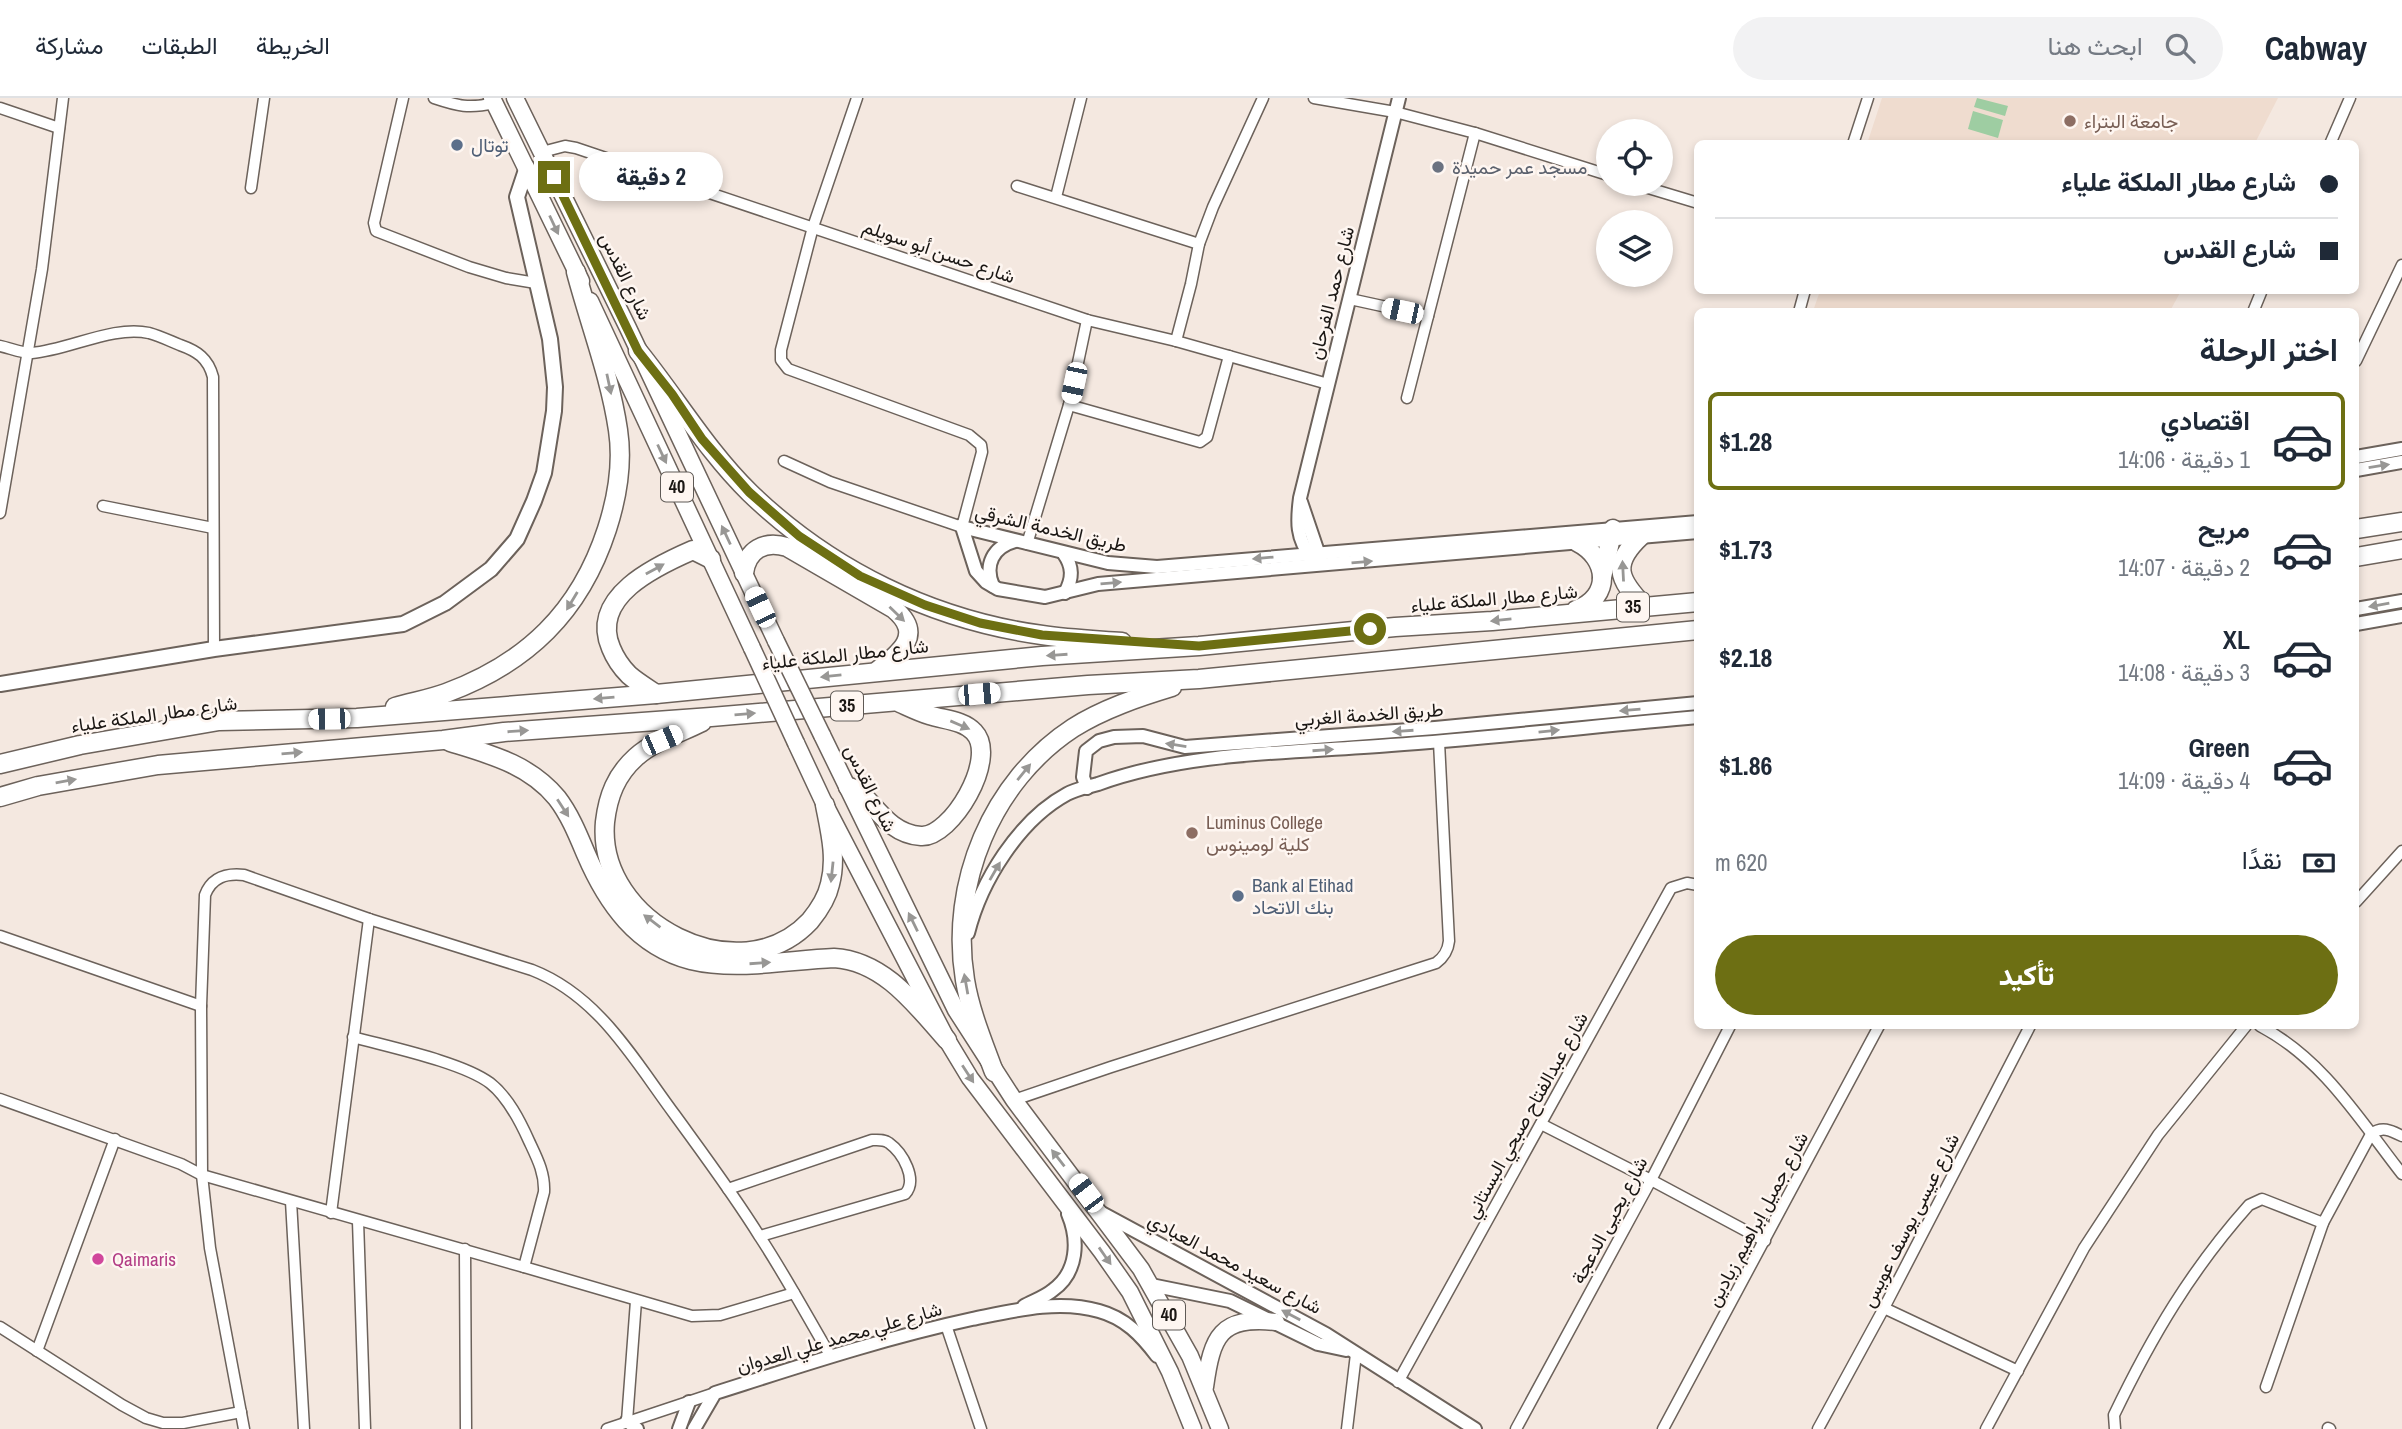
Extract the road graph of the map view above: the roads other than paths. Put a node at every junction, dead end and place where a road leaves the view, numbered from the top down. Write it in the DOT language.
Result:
graph roads {
  1 [pos="63,98"];
  2 [pos="264,98"];
  3 [pos="402,98"];
  4 [pos="434,98"];
  5 [pos="514,98"];
  6 [pos="858,98"];
  7 [pos="1081,98"];
  8 [pos="1263,98"];
  9 [pos="1314,98"];
  10 [pos="1399,98"];
  11 [pos="1868,98"];
  12 [pos="2350,98"];
  13 [pos="493,101"];
  14 [pos="0,108"];
  15 [pos="1395,113"];
  16 [pos="59,128"];
  17 [pos="1475,133"];
  18 [pos="1854,140"];
  19 [pos="2332,140"];
  20 [pos="542,152"];
  21 [pos="527,167"];
  22 [pos="1596,171"];
  23 [pos="1017,186"];
  24 [pos="251,188"];
  25 [pos="1673,195"];
  26 [pos="1056,197"];
  27 [pos="1694,201"];
  28 [pos="813,227"];
  29 [pos="1199,244"];
  30 [pos="2402,265"];
  31 [pos="576,272"];
  32 [pos="536,283"];
  33 [pos="1350,299"];
  34 [pos="1428,316"];
  35 [pos="1087,320"];
  36 [pos="1176,341"];
  37 [pos="0,346"];
  38 [pos="638,351"];
  39 [pos="27,353"];
  40 [pos="2359,355"];
  41 [pos="1228,356"];
  42 [pos="1328,384"];
  43 [pos="1407,398"];
  44 [pos="1069,405"];
  45 [pos="2402,449"];
  46 [pos="2359,459"];
  47 [pos="2359,460"];
  48 [pos="784,461"];
  49 [pos="2402,462"];
  50 [pos="103,506"];
  51 [pos="0,513"];
  52 [pos="2402,522"];
  53 [pos="1694,523"];
  54 [pos="962,527"];
  55 [pos="213,528"];
  56 [pos="2359,529"];
  57 [pos="1694,532"];
  58 [pos="1612,534"];
  59 [pos="1641,536"];
  60 [pos="1021,542"];
  61 [pos="1577,542"];
  62 [pos="2402,549"];
  63 [pos="1064,554"];
  64 [pos="2359,556"];
  65 [pos="1316,558"];
  66 [pos="711,559"];
  67 [pos="744,573"];
  68 [pos="1602,577"];
  69 [pos="992,586"];
  70 [pos="1065,593"];
  71 [pos="2402,601"];
  72 [pos="1694,602"];
  73 [pos="1644,606"];
  74 [pos="2359,608"];
  75 [pos="1569,613"];
  76 [pos="2402,616"];
  77 [pos="2359,623"];
  78 [pos="1694,630"];
  79 [pos="1199,646"];
  80 [pos="214,649"];
  81 [pos="877,671"];
  82 [pos="1199,679"];
  83 [pos="0,684"];
  84 [pos="656,694"];
  85 [pos="897,701"];
  86 [pos="1694,703"];
  87 [pos="711,717"];
  88 [pos="1694,717"];
  89 [pos="357,718"];
  90 [pos="443,740"];
  91 [pos="1275,740"];
  92 [pos="1439,742"];
  93 [pos="1278,754"];
  94 [pos="0,764"];
  95 [pos="848,787"];
  96 [pos="1087,788"];
  97 [pos="0,797"];
  98 [pos="825,805"];
  99 [pos="2402,851"];
  100 [pos="1694,884"];
  101 [pos="2359,899"];
  102 [pos="369,919"];
  103 [pos="0,936"];
  104 [pos="962,957"];
  105 [pos="201,1006"];
  106 [pos="1728,1029"];
  107 [pos="1877,1029"];
  108 [pos="2029,1029"];
  109 [pos="2244,1029"];
  110 [pos="2266,1029"];
  111 [pos="353,1037"];
  112 [pos="947,1040"];
  113 [pos="995,1072"];
  114 [pos="0,1099"];
  115 [pos="1014,1100"];
  116 [pos="1541,1124"];
  117 [pos="2371,1134"];
  118 [pos="2402,1136"];
  119 [pos="114,1139"];
  120 [pos="2402,1174"];
  121 [pos="202,1175"];
  122 [pos="1651,1180"];
  123 [pos="728,1189"];
  124 [pos="1059,1194"];
  125 [pos="291,1201"];
  126 [pos="1100,1212"];
  127 [pos="331,1213"];
  128 [pos="358,1221"];
  129 [pos="2323,1223"];
  130 [pos="760,1236"];
  131 [pos="1765,1241"];
  132 [pos="465,1249"];
  133 [pos="524,1267"];
  134 [pos="1151,1285"];
  135 [pos="1130,1292"];
  136 [pos="794,1293"];
  137 [pos="636,1301"];
  138 [pos="1884,1308"];
  139 [pos="1015,1310"];
  140 [pos="1276,1322"];
  141 [pos="946,1325"];
  142 [pos="0,1327"];
  143 [pos="37,1350"];
  144 [pos="1353,1352"];
  145 [pos="830,1356"];
  146 [pos="2018,1371"];
  147 [pos="1170,1373"];
  148 [pos="1398,1382"];
  149 [pos="2266,1387"];
  150 [pos="1205,1389"];
  151 [pos="715,1393"];
  152 [pos="689,1402"];
  153 [pos="241,1412"];
  154 [pos="632,1425"];
  155 [pos="979,1428"];
  156 [pos="244,1429"];
  157 [pos="304,1429"];
  158 [pos="365,1429"];
  159 [pos="466,1429"];
  160 [pos="607,1429"];
  161 [pos="679,1429"];
  162 [pos="694,1429"];
  163 [pos="1193,1429"];
  164 [pos="1220,1429"];
  165 [pos="1347,1429"];
  166 [pos="1475,1429"];
  167 [pos="1516,1429"];
  168 [pos="1663,1429"];
  169 [pos="1818,1429"];
  170 [pos="1986,1429"];
  171 [pos="2115,1429"];
  1 -- 16 [label="street"];
  2 -- 24 [label="street"];
  3 -- 32 [label="street"];
  4 -- 13 [label="street"];
  5 -- 20 [label="highway, شارع القدس / 40"];
  6 -- 28 [label="street"];
  7 -- 26 [label="street"];
  8 -- 29 [label="street"];
  9 -- 15 [label="street"];
  10 -- 15 [label="street, شارع حمد الفرحان"];
  11 -- 18 [label="street"];
  12 -- 19 [label="street"];
  13 -- 21 [label="highway, 40"];
  14 -- 16 [label="street"];
  15 -- 17 [label="street"];
  15 -- 33 [label="street, شارع حمد الفرحان"];
  16 -- 39 [label="street"];
  17 -- 22 [label="street"];
  17 -- 34 [label="street"];
  20 -- 28 [label="street, شارع حسن أبو سويلم"];
  20 -- 38 [label="highway, شارع القدس / 40"];
  21 -- 31 [label="highway, 40, one-way"];
  21 -- 32 [label="main road"];
  23 -- 26 [label="street"];
  25 -- 27 [label="street"];
  26 -- 29 [label="street"];
  28 -- 35 [label="street, شارع حسن أبو سويلم"];
  28 -- 54 [label="street"];
  29 -- 36 [label="street"];
  30 -- 40 [label="street"];
  31 -- 66 [label="highway, 40, one-way"];
  31 -- 89 [label="highway, one-way"];
  32 -- 80 [label="main road"];
  33 -- 34 [label="street"];
  33 -- 42 [label="street, شارع حمد الفرحان"];
  34 -- 43 [label="street"];
  35 -- 36 [label="street, شارع حسن أبو سويلم"];
  35 -- 44 [label="street"];
  36 -- 41 [label="street, شارع حسن أبو سويلم"];
  37 -- 39 [label="street"];
  67 -- 38 [label="highway, شارع القدس / 40, one-way"];
  38 -- 79 [label="highway"];
  39 -- 51 [label="street"];
  39 -- 55 [label="street"];
  41 -- 42 [label="street, شارع حسن أبو سويلم"];
  41 -- 44 [label="street"];
  42 -- 65 [label="street, شارع حمد الفرحان"];
  44 -- 60 [label="street"];
  45 -- 46 [label="street"];
  47 -- 49 [label="street, one-way"];
  48 -- 54 [label="street"];
  50 -- 55 [label="street"];
  52 -- 56 [label="highway"];
  53 -- 58 [label="street, طريق الخدمة الشرقي"];
  54 -- 60 [label="street, طريق الخدمة الشرقي"];
  54 -- 69 [label="street, طريق الخدمة الشرقي"];
  55 -- 80 [label="street"];
  57 -- 59 [label="street, طريق الخدمة الشرقي"];
  58 -- 59 [label="street, طريق الخدمة الشرقي"];
  58 -- 61 [label="street, طريق الخدمة الشرقي"];
  58 -- 65 [label="street, طريق الخدمة الشرقي"];
  58 -- 68 [label="highway"];
  73 -- 59 [label="highway, one-way"];
  60 -- 63 [label="street, طريق الخدمة الشرقي"];
  60 -- 69 [label="street"];
  65 -- 61 [label="street, طريق الخدمة الشرقي, one-way"];
  61 -- 68 [label="highway"];
  62 -- 64 [label="highway"];
  65 -- 63 [label="street, طريق الخدمة الشرقي, one-way"];
  63 -- 70 [label="street"];
  70 -- 65 [label="street, طريق الخدمة الشرقي, one-way"];
  84 -- 66 [label="highway, one-way"];
  66 -- 98 [label="highway, 40, bridge"];
  67 -- 81 [label="highway, one-way"];
  67 -- 95 [label="highway, شارع القدس / 40, bridge"];
  68 -- 75 [label="highway"];
  69 -- 70 [label="street, طريق الخدمة الشرقي"];
  71 -- 74 [label="street, one-way"];
  72 -- 73 [label="highway, شارع مطار الملكة علياء / 35"];
  73 -- 75 [label="highway, شارع مطار الملكة علياء / 35"];
  75 -- 79 [label="highway, شارع مطار الملكة علياء / 35, one-way"];
  76 -- 77 [label="street"];
  78 -- 82 [label="highway, 35"];
  79 -- 81 [label="highway, شارع مطار الملكة علياء / 35, one-way"];
  80 -- 83 [label="main road"];
  81 -- 84 [label="highway, شارع مطار الملكة علياء / 35, one-way"];
  82 -- 85 [label="highway, 35"];
  104 -- 82 [label="highway, one-way"];
  84 -- 89 [label="highway, شارع مطار الملكة علياء / 35, one-way"];
  87 -- 85 [label="highway, 35, one-way"];
  85 -- 95 [label="highway, one-way"];
  86 -- 91 [label="street, طريق الخدمة الغربي, one-way"];
  90 -- 87 [label="highway, 35, one-way"];
  98 -- 87 [label="highway, one-way"];
  92 -- 88 [label="street, طريق الخدمة الغربي, one-way"];
  89 -- 94 [label="highway, شارع مطار الملكة علياء / 35"];
  97 -- 90 [label="highway, 35, one-way"];
  90 -- 112 [label="highway, one-way"];
  91 -- 93 [label="street"];
  91 -- 96 [label="street, طريق الخدمة الغربي, one-way"];
  93 -- 92 [label="street, طريق الخدمة الغربي, one-way"];
  92 -- 115 [label="street"];
  93 -- 96 [label="street, طريق الخدمة الغربي"];
  113 -- 95 [label="highway, شارع القدس / 40, one-way"];
  104 -- 96 [label="street, طريق الخدمة الغربي, one-way"];
  98 -- 112 [label="highway, 40"];
  99 -- 101 [label="street"];
  100 -- 116 [label="street, شارع عبدالفتاح صبحي البستاني"];
  102 -- 105 [label="street"];
  102 -- 111 [label="street"];
  102 -- 123 [label="street"];
  103 -- 105 [label="street"];
  113 -- 104 [label="highway, one-way"];
  105 -- 121 [label="street"];
  106 -- 122 [label="street, شارع يحيى الدعجة"];
  107 -- 131 [label="street, شارع جميل إبراهيم زيادين"];
  108 -- 138 [label="street, شارع عيسى يوسف عويس"];
  109 -- 146 [label="street"];
  110 -- 117 [label="street"];
  111 -- 127 [label="street"];
  111 -- 133 [label="street"];
  112 -- 124 [label="highway, 40, one-way"];
  113 -- 115 [label="highway, شارع القدس / 40"];
  114 -- 119 [label="street"];
  126 -- 115 [label="highway, شارع القدس / 40, one-way"];
  116 -- 122 [label="street"];
  116 -- 148 [label="street, شارع عبدالفتاح صبحي البستاني"];
  117 -- 118 [label="street"];
  117 -- 120 [label="street"];
  117 -- 129 [label="street"];
  119 -- 121 [label="street"];
  119 -- 143 [label="street"];
  121 -- 125 [label="street"];
  121 -- 153 [label="street"];
  122 -- 131 [label="street"];
  122 -- 167 [label="street, شارع يحيى الدعجة"];
  123 -- 130 [label="street"];
  123 -- 130 [label="street"];
  124 -- 135 [label="highway, 40, one-way"];
  124 -- 139 [label="street, شارع علي محمد علي العدوان"];
  125 -- 127 [label="street"];
  125 -- 157 [label="street"];
  126 -- 134 [label="highway, شارع القدس / 40"];
  144 -- 126 [label="street, شارع سعيد محمد العبادي, one-way"];
  127 -- 128 [label="street"];
  128 -- 132 [label="street"];
  128 -- 158 [label="street"];
  129 -- 149 [label="street"];
  129 -- 171 [label="street"];
  130 -- 136 [label="street"];
  131 -- 168 [label="street, شارع جميل إبراهيم زيادين"];
  132 -- 133 [label="street"];
  132 -- 159 [label="street"];
  133 -- 137 [label="street"];
  134 -- 135 [label="highway"];
  134 -- 140 [label="street, شارع سعيد محمد العبادي"];
  134 -- 150 [label="highway, شارع القدس / 40"];
  135 -- 147 [label="highway, 40"];
  136 -- 137 [label="street"];
  136 -- 145 [label="street"];
  137 -- 154 [label="street"];
  138 -- 146 [label="street"];
  138 -- 169 [label="street, شارع عيسى يوسف عويس"];
  139 -- 141 [label="street, شارع علي محمد علي العدوان"];
  139 -- 147 [label="street, شارع علي محمد علي العدوان"];
  140 -- 144 [label="street, شارع سعيد محمد العبادي"];
  140 -- 150 [label="highway"];
  141 -- 145 [label="street, شارع علي محمد علي العدوان"];
  141 -- 155 [label="street"];
  142 -- 143 [label="street"];
  143 -- 153 [label="street"];
  144 -- 148 [label="street, شارع سعيد محمد العبادي"];
  144 -- 165 [label="street"];
  145 -- 151 [label="street, شارع علي محمد علي العدوان"];
  146 -- 170 [label="street"];
  147 -- 163 [label="highway, 40"];
  148 -- 166 [label="street, شارع سعيد محمد العبادي"];
  150 -- 164 [label="highway, شارع القدس / 40"];
  151 -- 152 [label="street"];
  151 -- 162 [label="street"];
  152 -- 154 [label="street"];
  152 -- 161 [label="street"];
  153 -- 156 [label="street"];
  154 -- 160 [label="street"];
}
